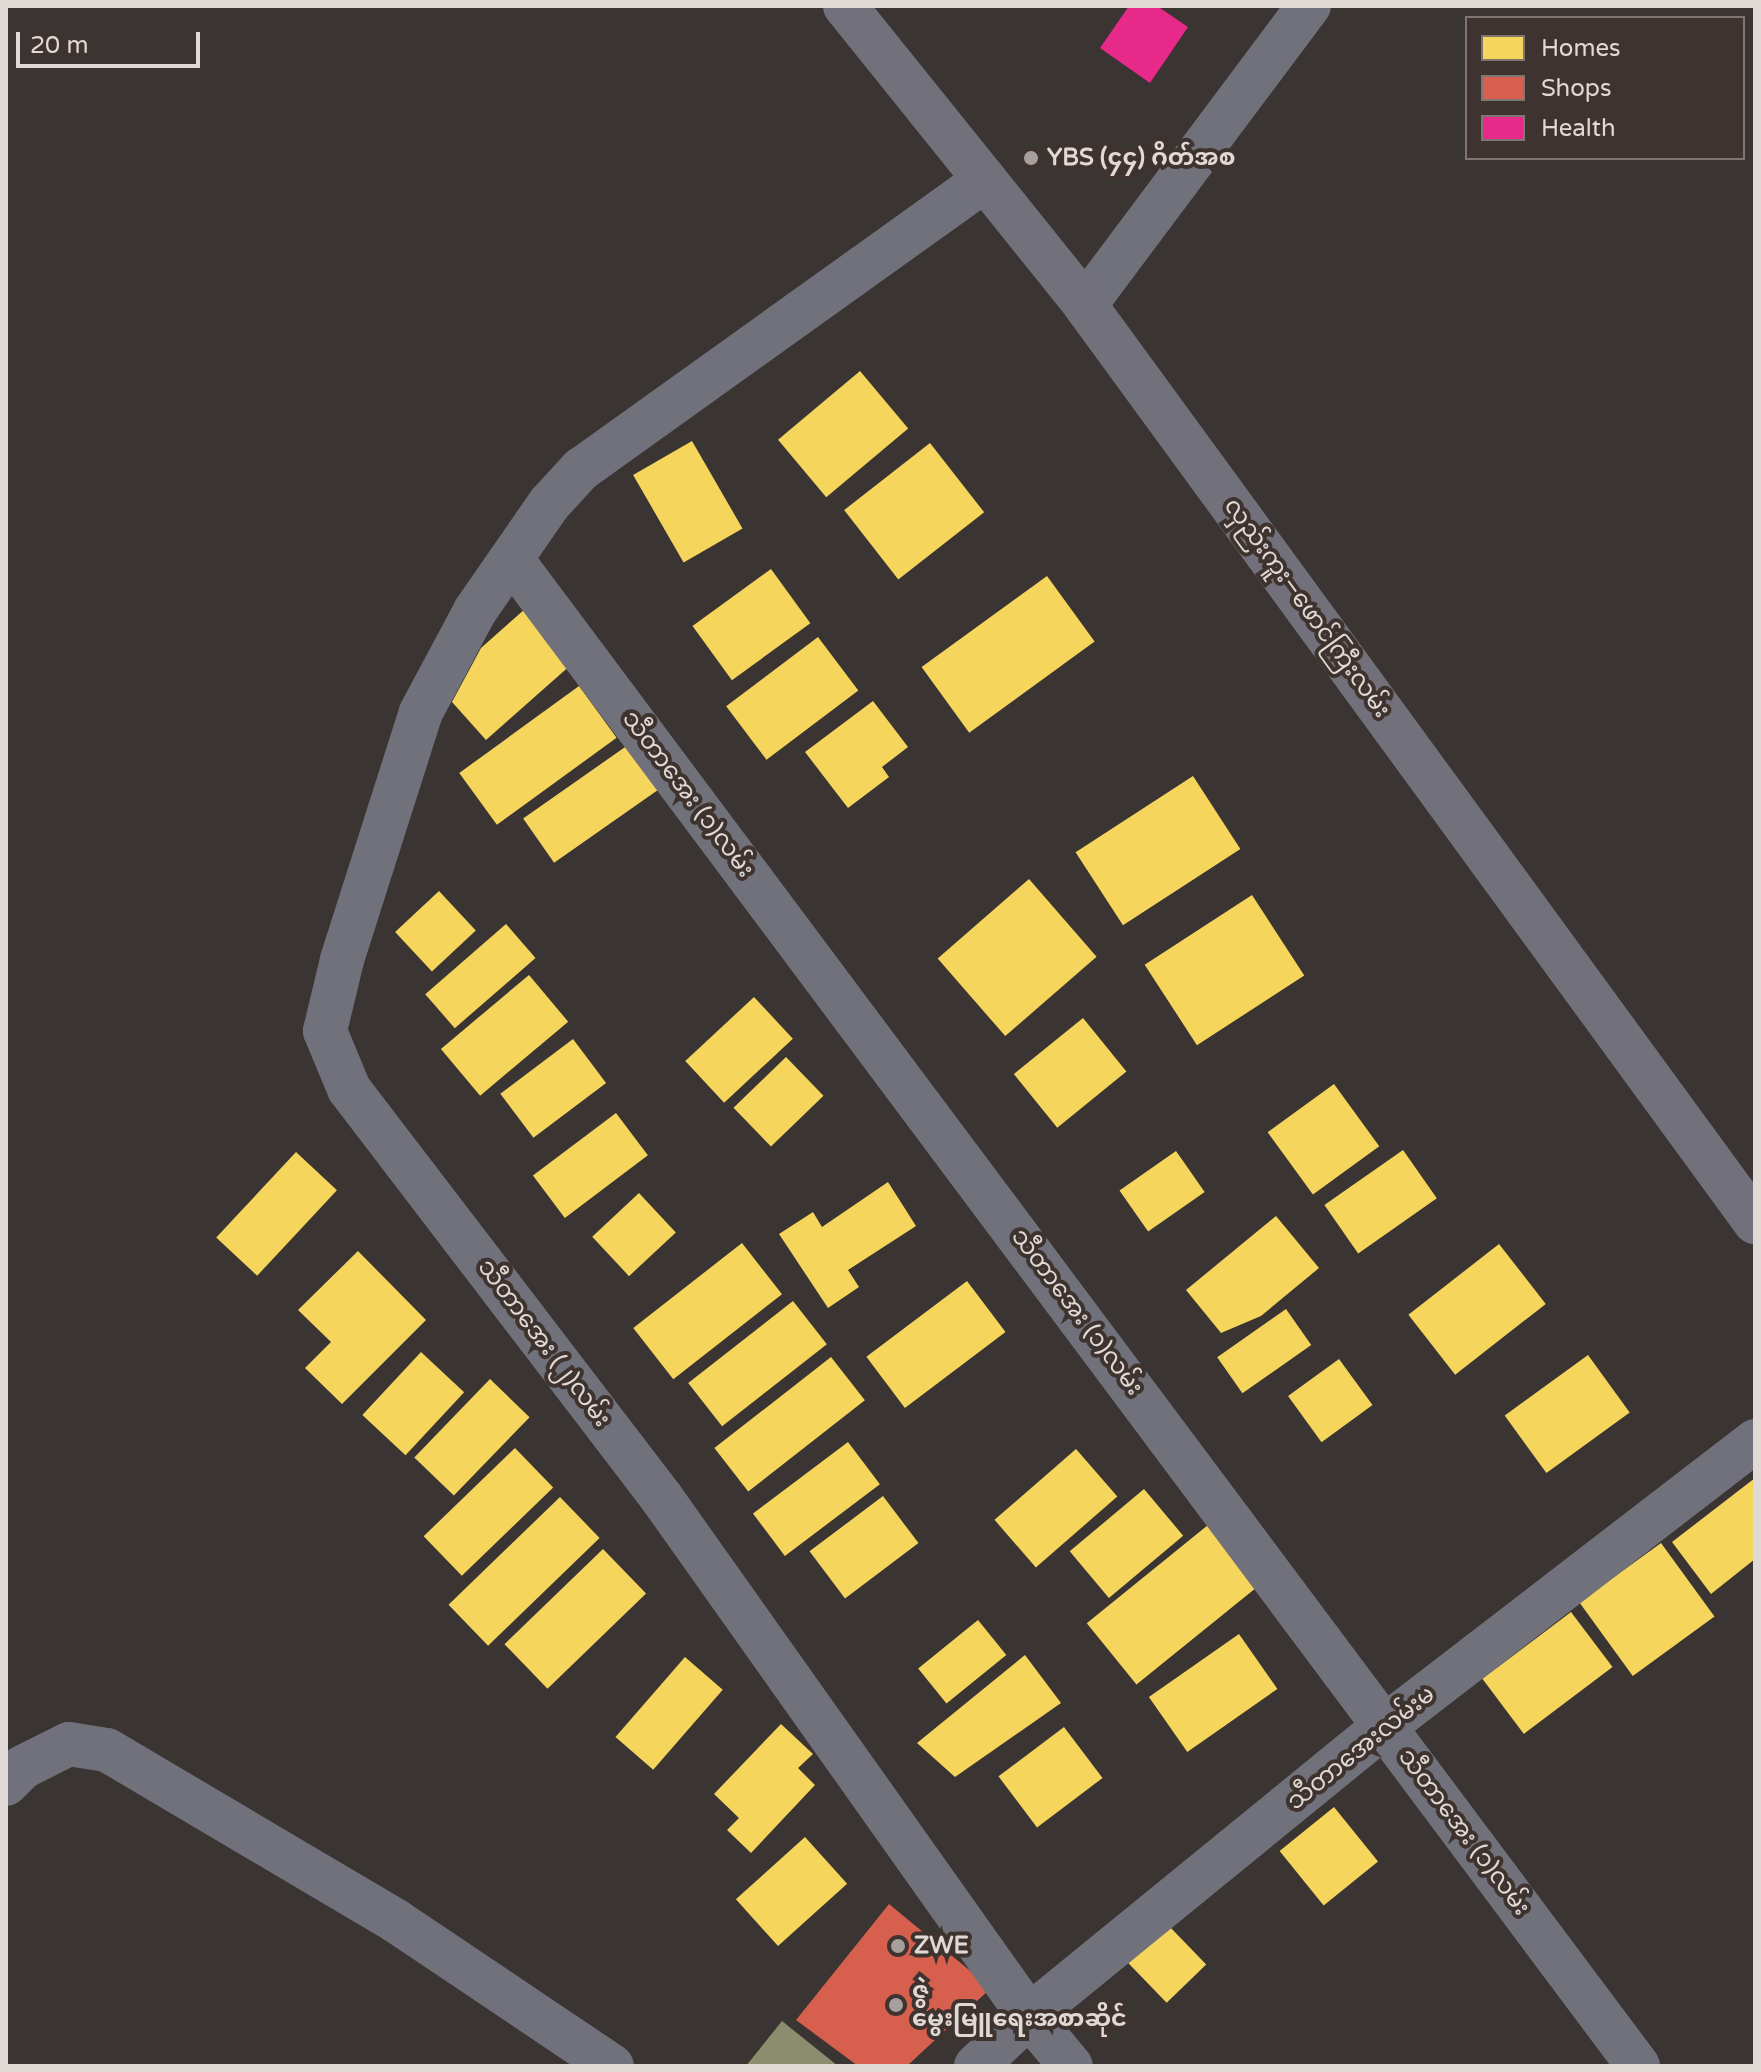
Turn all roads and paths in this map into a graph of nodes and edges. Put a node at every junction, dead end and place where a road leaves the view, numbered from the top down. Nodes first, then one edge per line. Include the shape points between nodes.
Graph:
1 (845, 6) edge
2 (1309, 6) edge
3 (985, 180) junction
4 (1085, 305) junction
5 (513, 561) junction
6 (1755, 1222) edge
7 (1755, 1441) edge
8 (1385, 1726) junction
9 (6, 1784) edge
10 (1029, 2016) junction
11 (612, 2066) edge
12 (976, 2066) edge
13 (1071, 2066) edge
14 (1638, 2066) edge

1 - 3 main road, လှည်းကူး−ဖောင်ကြီးလမ်း
2 - 4 street
3 - 4 main road, လှည်းကူး−ဖောင်ကြီးလမ်း
3 - 5 street, သီတာအေး (၂)လမ်း via 581,469 533,525
4 - 6 main road, လှည်းကူး−ဖောင်ကြီးလမ်း
5 - 8 street, သီတာအေး (၁)လမ်း
5 - 10 street, သီတာအေး (၂)လမ်း via 475,611 421,712 338,974 325,1031 337,1067 661,1497
7 - 8 street, သီတာအေးလမ်းမ
8 - 10 street, သီတာအေးလမ်းမ
8 - 14 street, သီတာအေး (၁)လမ်း
9 - 11 street via 23,1767 69,1744 107,1750 396,1921
10 - 12 street, သီတာအေးလမ်းမ
10 - 13 street, သီတာအေး (၂)လမ်း

